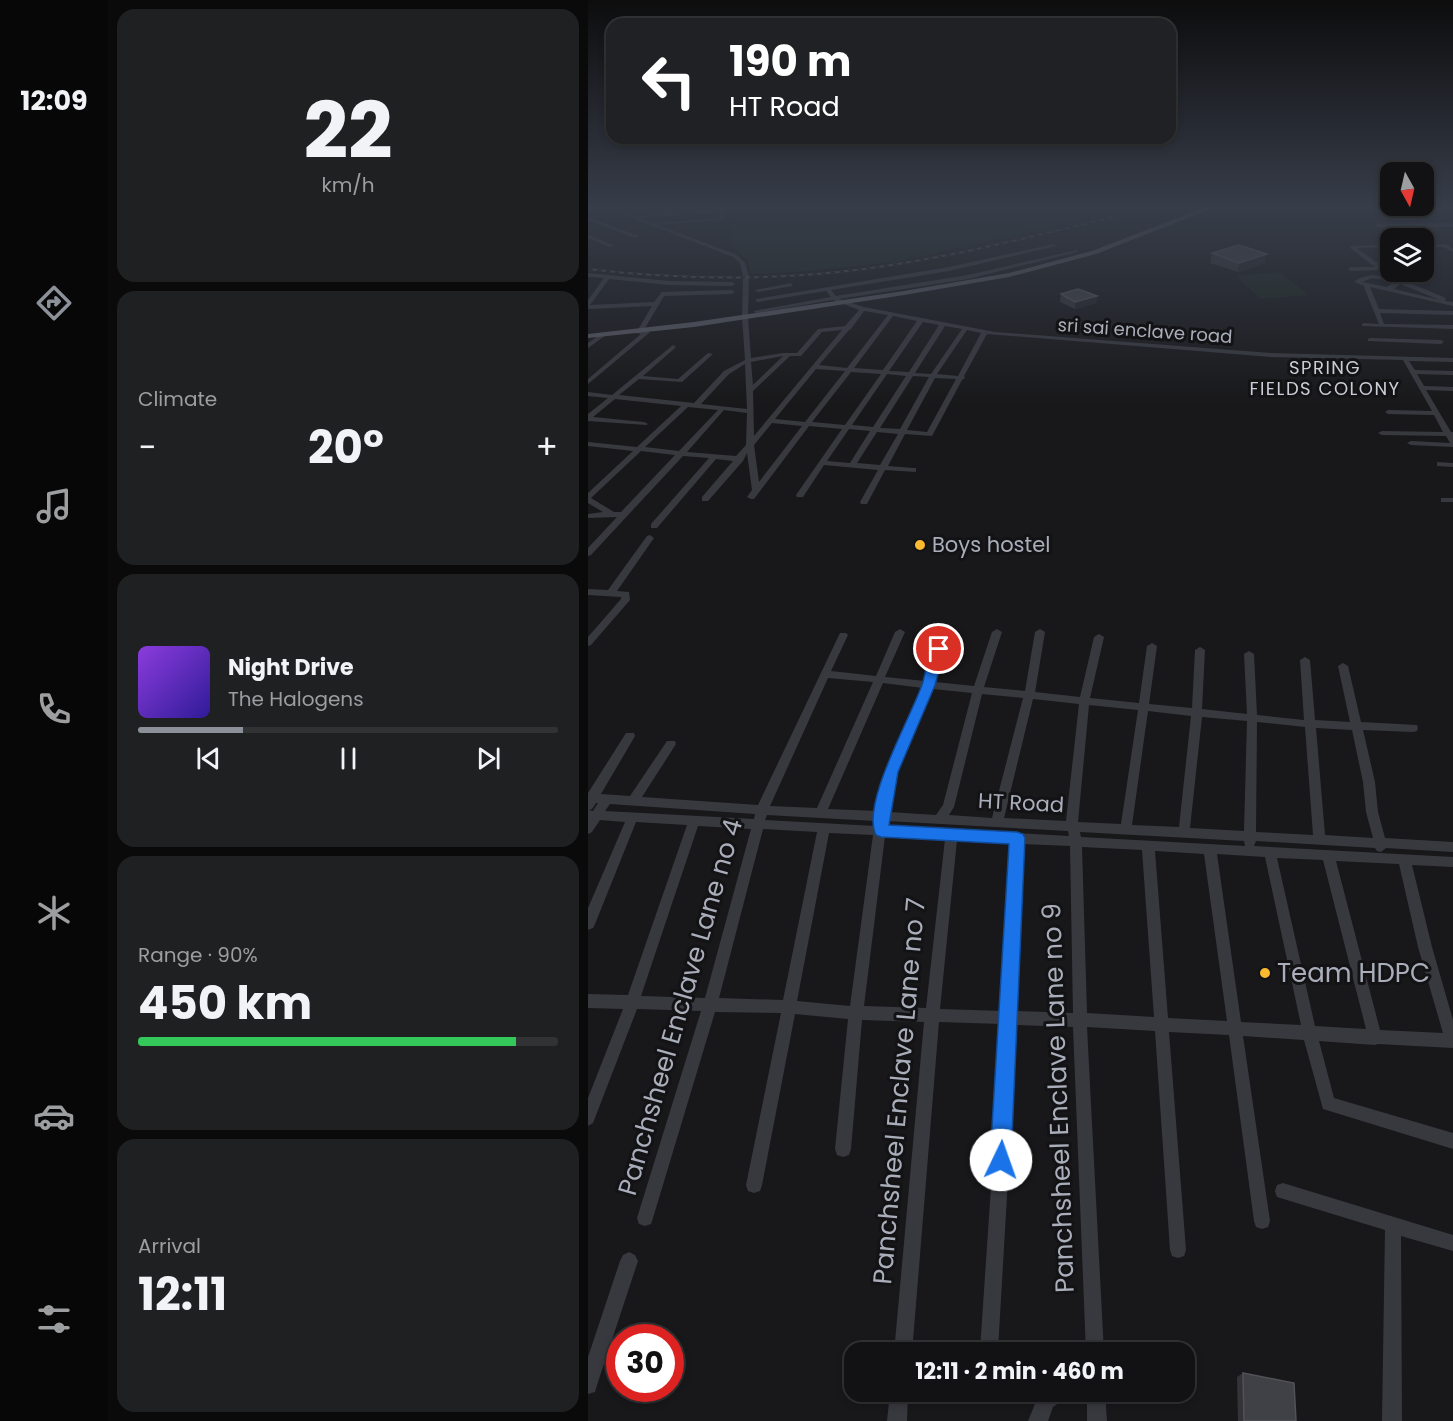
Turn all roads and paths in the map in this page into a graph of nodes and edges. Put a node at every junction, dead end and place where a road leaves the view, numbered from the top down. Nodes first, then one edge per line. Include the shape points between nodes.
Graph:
1 (745, 273) edge
2 (886, 273) edge
3 (923, 273) edge
4 (975, 273) edge
5 (985, 273) edge
6 (1008, 273) edge
7 (588, 275) edge
8 (862, 275) dead end
9 (913, 275) joint
10 (978, 275) junction
11 (607, 277) junction
12 (838, 278) dead end
13 (891, 279) junction
14 (815, 280) dead end
15 (868, 283) junction
16 (1369, 285) junction
17 (845, 286) junction
18 (824, 289) junction
19 (901, 289) junction
20 (758, 290) dead end
21 (1442, 292) dead end
22 (797, 293) junction
23 (1405, 294) junction
24 (758, 300) dead end
25 (839, 302) junction
26 (1441, 302) junction
27 (1453, 303) edge
28 (656, 304) junction
29 (588, 306) edge
30 (863, 309) junction
31 (1377, 310) junction
32 (756, 311) dead end
33 (1414, 312) junction
34 (1453, 313) edge
35 (892, 314) junction
36 (745, 317) junction
37 (921, 320) junction
38 (943, 324) junction
39 (1364, 325) dead end
40 (1382, 325) junction
41 (1432, 327) junction
42 (1453, 327) edge
43 (849, 328) junction
44 (965, 329) junction
45 (643, 332) junction
46 (985, 332) junction
47 (603, 335) junction
48 (588, 336) edge
49 (1370, 340) dead end
50 (1441, 342) junction
51 (588, 346) edge
52 (673, 347) dead end
53 (1386, 350) dead end
54 (710, 354) dead end
55 (790, 354) junction
56 (1391, 358) junction
57 (1453, 358) edge
58 (748, 359) junction
59 (1405, 359) junction
60 (815, 367) junction
61 (850, 369) junction
62 (885, 372) junction
63 (1413, 372) junction
64 (912, 373) junction
65 (1453, 374) edge
66 (933, 376) junction
67 (638, 377) junction
68 (962, 378) junction
69 (588, 382) edge
70 (1423, 388) junction
71 (1453, 389) edge
72 (750, 391) junction
73 (588, 394) edge
74 (615, 397) junction
75 (686, 405) junction
76 (696, 405) junction
77 (723, 408) junction
78 (749, 411) junction
79 (1388, 412) dead end
80 (1436, 413) junction
81 (588, 418) edge
82 (772, 421) junction
83 (644, 424) dead end
84 (809, 424) junction
85 (846, 428) junction
86 (874, 430) junction
87 (901, 432) junction
88 (1382, 433) dead end
89 (1450, 434) edge
90 (1411, 443) dead end
91 (588, 444) edge
92 (1453, 444) edge
93 (750, 446) junction
94 (639, 449) junction
95 (681, 453) junction
96 (715, 456) junction
97 (740, 459) junction
98 (822, 463) junction
99 (1440, 464) dead end
100 (852, 465) junction
101 (1453, 465) edge
102 (882, 467) junction
103 (913, 470) dead end
104 (800, 495) dead end
105 (588, 499) edge
106 (705, 499) dead end
107 (864, 502) dead end
108 (612, 514) junction
109 (623, 515) junction
110 (588, 516) edge
111 (654, 526) dead end
112 (650, 538) dead end
113 (588, 553) edge
114 (588, 592) edge
115 (611, 593) junction
116 (900, 632) dead end
117 (944, 632) dead end
118 (997, 632) dead end
119 (1040, 632) dead end
120 (591, 634) edge
121 (843, 635) dead end
122 (1099, 637) dead end
123 (588, 643) edge
124 (1152, 646) dead end
125 (1200, 650) dead end
126 (1249, 654) dead end
127 (1305, 660) dead end
128 (1343, 666) dead end
129 (825, 674) junction
130 (880, 680) junction
131 (929, 685) junction
132 (978, 690) junction
133 (1029, 695) junction
134 (1084, 701) junction
135 (1142, 707) junction
136 (1197, 712) junction
137 (1252, 718) junction
138 (1310, 724) junction
139 (1357, 727) junction
140 (1413, 728) dead end
141 (630, 736) dead end
142 (671, 744) dead end
143 (594, 801) edge
144 (633, 802) junction
145 (762, 810) junction
146 (821, 812) junction
147 (593, 815) edge
148 (632, 818) junction
149 (940, 818) junction
150 (694, 821) junction
151 (997, 821) junction
152 (881, 823) junction
153 (758, 825) junction
154 (1072, 825) junction
155 (824, 828) junction
156 (1126, 828) junction
157 (588, 829) edge
158 (1184, 832) junction
159 (951, 835) junction
160 (1251, 836) junction
161 (1017, 838) junction
162 (1319, 838) junction
163 (1076, 841) junction
164 (1380, 842) junction
165 (1148, 845) junction
166 (1453, 847) edge
167 (1210, 850) junction
168 (1250, 852) junction
169 (1270, 852) junction
170 (1328, 855) junction
171 (1384, 858) junction
172 (1404, 859) junction
173 (1453, 862) edge
174 (588, 924) edge
175 (588, 1001) edge
176 (632, 1003) junction
177 (710, 1005) junction
178 (790, 1007) junction
179 (856, 1013) junction
180 (932, 1016) junction
181 (1010, 1017) junction
182 (1080, 1020) junction
183 (1163, 1025) junction
184 (1235, 1029) junction
185 (1309, 1031) junction
186 (1375, 1038) junction
187 (1453, 1041) edge
188 (588, 1118) edge
189 (1453, 1141) edge
190 (843, 1149) dead end
191 (754, 1185) dead end
192 (1283, 1191) dead end
193 (645, 1218) dead end
194 (1262, 1221) dead end
195 (1393, 1225) junction
196 (1453, 1243) edge
197 (1178, 1250) dead end
198 (629, 1261) dead end
199 (904, 1342) edge
200 (990, 1342) edge
201 (1095, 1342) edge
202 (588, 1385) edge
203 (898, 1402) edge
204 (1046, 1402) edge
205 (1096, 1402) edge
206 (897, 1421) edge
207 (1038, 1421) edge
208 (1097, 1421) edge
209 (1392, 1421) edge

1 - 36 street
2 - 13 street
3 - 9 street
4 - 10 street
5 - 10 street
6 - 25 main road
7 - 11 street
8 - 15 street
9 - 13 street
10 - 19 street
11 - 28 street via 732,288 662,294
11 - 29 street
12 - 17 street
13 - 15 street
13 - 19 street
14 - 18 street
15 - 17 street
16 - 16 street via 1388,289 1398,280 1372,276 1357,282
16 - 31 street
17 - 18 street
18 - 22 street
18 - 25 street
19 - 25 street
20 - 22 street via 790,284
21 - 27 street
22 - 24 street
23 - 26 street
23 - 26 street via 1390,290 1401,282 1444,299
23 - 33 street
25 - 30 street, sri sai enclave road
25 - 32 street
25 - 36 main road
26 - 27 street
28 - 29 street
28 - 45 street
30 - 35 street, sri sai enclave road
30 - 43 street
31 - 33 street
31 - 40 street
33 - 34 street
35 - 37 street, sri sai enclave road
35 - 61 street
36 - 45 main road
36 - 58 street
37 - 38 street, sri sai enclave road
37 - 62 street
38 - 44 street, sri sai enclave road
38 - 64 street
39 - 40 street
40 - 41 street
41 - 42 street
41 - 50 street
43 - 55 street via 820,330 799,355
43 - 60 street
44 - 46 street, sri sai enclave road
44 - 66 street
45 - 47 main road
45 - 69 street
46 - 56 street, sri sai enclave road via 1270,356
46 - 68 street
47 - 48 main road
47 - 51 street
49 - 50 street
50 - 57 street
52 - 67 street
53 - 56 street
54 - 67 street via 680,381
55 - 58 street
55 - 72 street
56 - 59 street, sri sai enclave road
57 - 59 street, sri sai enclave road
58 - 72 street
58 - 76 street via 733,366
59 - 63 street
60 - 61 street
60 - 82 street
61 - 62 street
61 - 84 street
62 - 64 street
62 - 85 street
63 - 65 street
63 - 70 street
64 - 66 street
64 - 86 street
66 - 68 street
66 - 87 street
67 - 74 street
68 - 87 street via 929,434
70 - 71 street
70 - 80 street
72 - 78 street
73 - 74 street
74 - 75 street
74 - 81 street
75 - 76 street
75 - 94 street
76 - 77 street
77 - 78 street
77 - 95 street
78 - 93 street
79 - 80 street
80 - 89 street
81 - 83 street
82 - 84 street
82 - 93 street
84 - 85 street
84 - 93 street via 754,494
85 - 86 street
85 - 98 street
86 - 87 street
86 - 100 street
87 - 102 street
88 - 89 street
89 - 92 street
90 - 92 street
91 - 94 street
93 - 97 street
94 - 95 street
94 - 105 street
95 - 96 street
95 - 109 street
96 - 97 street
96 - 111 street
97 - 106 street
98 - 100 street
98 - 104 street
99 - 101 street
100 - 102 street
102 - 103 street
102 - 107 street
105 - 108 street
108 - 109 street
108 - 110 street
109 - 113 street
112 - 115 street
114 - 115 street
115 - 120 street via 626,594 625,600
116 - 130 street
117 - 131 street
118 - 132 street
119 - 133 street
120 - 123 street
121 - 129 street, Panchsheel Enclave Lane no 4
122 - 134 street, Panchsheel Enclave Lane no 9
124 - 135 street
125 - 136 street
126 - 137 street
127 - 138 street
128 - 139 street
129 - 130 street
129 - 145 street, Panchsheel Enclave Lane no 4
130 - 131 street
130 - 146 street
131 - 132 street
131 - 152 street via 891,772
132 - 133 street
132 - 149 street via 948,807
133 - 134 street
133 - 151 street
134 - 135 street
134 - 154 street, Panchsheel Enclave Lane no 9
135 - 136 street
135 - 156 street
136 - 137 street
136 - 158 street
137 - 138 street
137 - 160 street
138 - 139 street
138 - 162 street
139 - 140 street
139 - 164 street
141 - 143 street
142 - 144 street
143 - 144 street, HT Road
143 - 147 street
144 - 145 street, HT Road
145 - 146 street, HT Road
145 - 153 street, Panchsheel Enclave Lane no 4
146 - 152 street, HT Road
147 - 148 street, HT Road
147 - 157 street
148 - 150 street, HT Road
148 - 174 street
149 - 151 street, HT Road
149 - 152 street, HT Road
150 - 153 street, HT Road
150 - 176 street
151 - 154 street, HT Road
152 - 155 street, HT Road
152 - 159 street, HT Road
152 - 179 street
153 - 155 street, HT Road
153 - 177 street, Panchsheel Enclave Lane no 4
154 - 156 street, HT Road
154 - 163 street, Panchsheel Enclave Lane no 9
155 - 178 street
156 - 158 street, HT Road
158 - 160 street, HT Road
159 - 161 street, HT Road
159 - 180 street, Panchsheel Enclave Lane no 7
160 - 162 street, HT Road
160 - 168 street
161 - 163 street, HT Road
161 - 181 street
162 - 164 street, HT Road
163 - 165 street, HT Road
163 - 182 street, Panchsheel Enclave Lane no 9
164 - 166 street, HT Road
164 - 171 street
165 - 167 street, HT Road
165 - 183 street
167 - 168 street, HT Road
167 - 184 street
168 - 169 street, HT Road
169 - 170 street, HT Road
169 - 185 street
170 - 171 street, HT Road
170 - 186 street
171 - 172 street, HT Road
172 - 173 street, HT Road
172 - 187 street
175 - 176 street
176 - 177 street
176 - 188 street
177 - 178 street
177 - 193 street, Panchsheel Enclave Lane no 4
178 - 179 street
178 - 191 street
179 - 180 street
179 - 190 street
180 - 181 street
180 - 199 street, Panchsheel Enclave Lane no 7
181 - 182 street
181 - 200 street
182 - 183 street
182 - 201 street, Panchsheel Enclave Lane no 9
183 - 184 street
183 - 197 street
184 - 185 street
184 - 194 street
185 - 186 street
185 - 189 street via 1328,1104
186 - 187 street
192 - 195 street
195 - 196 street
195 - 209 street
198 - 202 street
203 - 206 street
204 - 207 street
205 - 208 street

